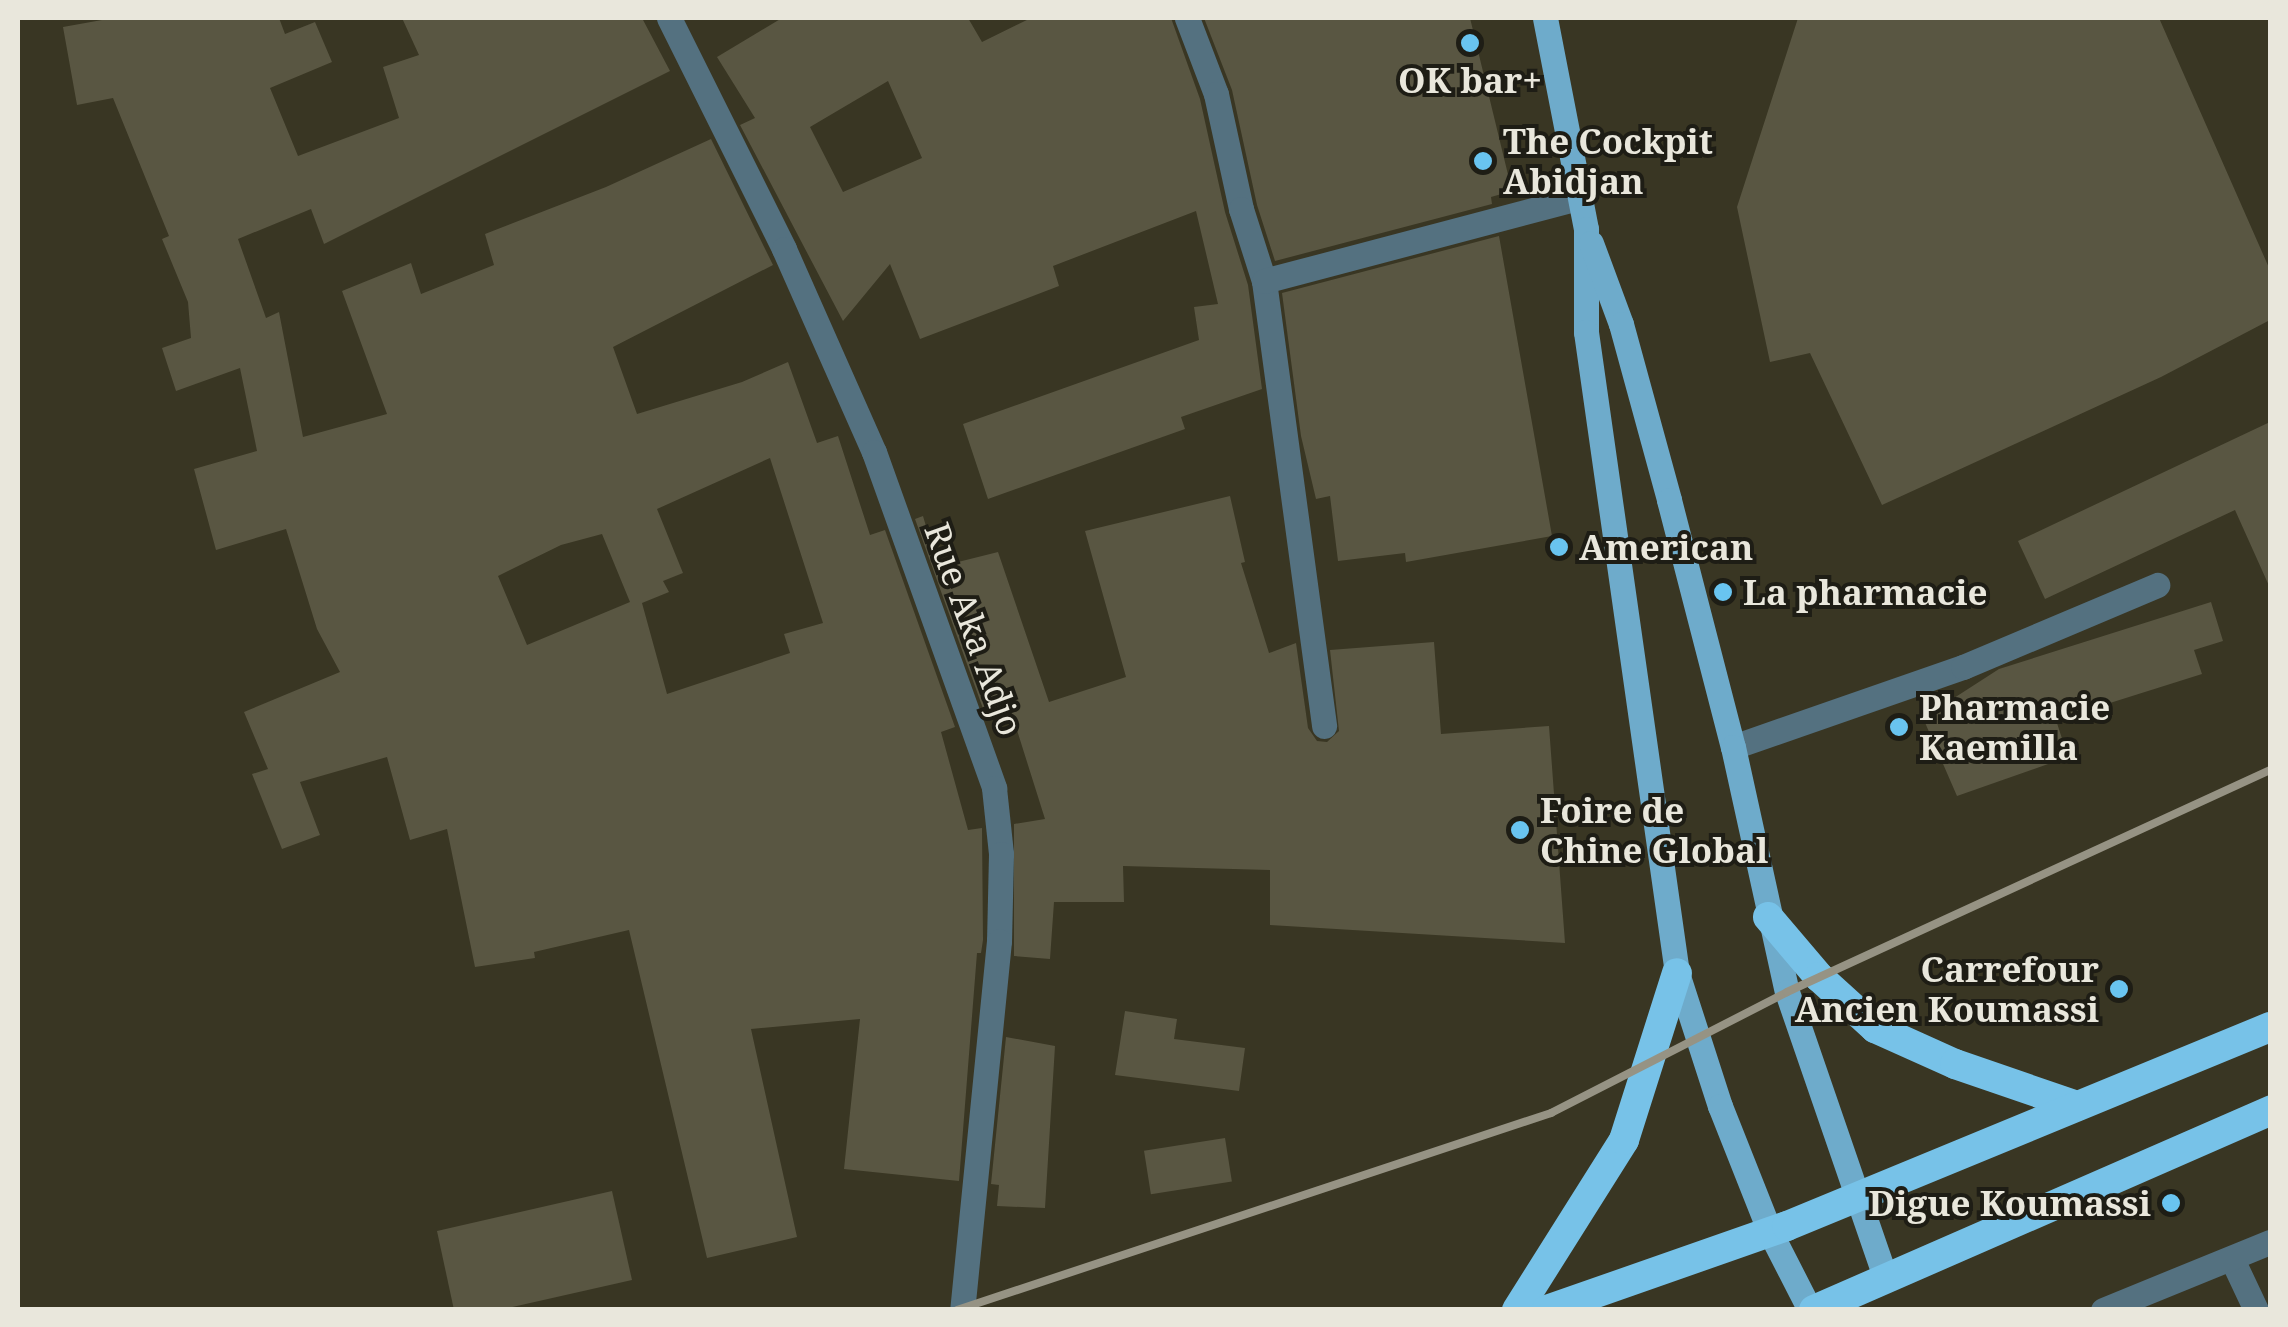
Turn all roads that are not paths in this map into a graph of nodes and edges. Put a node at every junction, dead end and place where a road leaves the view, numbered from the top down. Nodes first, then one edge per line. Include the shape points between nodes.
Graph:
1 (669, 18) edge
2 (1186, 18) edge
3 (1548, 21) edge
4 (1581, 198) junction
5 (1586, 229) junction
6 (1264, 281) junction
7 (2157, 585) dead end
8 (1324, 726) dead end
9 (1733, 747) junction
10 (1768, 917) junction
11 (1678, 973) junction
12 (2270, 1027) edge
13 (2077, 1106) junction
14 (2270, 1111) edge
15 (1855, 1198) junction
16 (1778, 1229) junction
17 (2270, 1242) edge
18 (2232, 1259) junction
19 (1886, 1278) junction
20 (2108, 1308) edge
21 (962, 1310) edge
22 (1517, 1310) edge
23 (1547, 1310) edge
24 (1812, 1310) edge
25 (2256, 1310) edge

1 - 21 street, Rue Aka Adjo via 784,249 874,452 994,788 999,941
2 - 6 street via 1216,94
3 - 4 main road
4 - 5 main road
4 - 6 street
5 - 9 main road via 1621,324
5 - 11 main road via 1590,367
6 - 8 street
7 - 9 street via 1964,667
9 - 10 main road
10 - 13 highway via 1875,1028
10 - 15 main road
11 - 16 main road via 1720,1106
11 - 22 highway via 1624,1140
12 - 13 highway
13 - 15 highway
14 - 19 highway
15 - 16 highway
15 - 19 main road
16 - 23 highway
16 - 24 main road
17 - 18 street
18 - 20 street
18 - 25 street
19 - 24 highway

